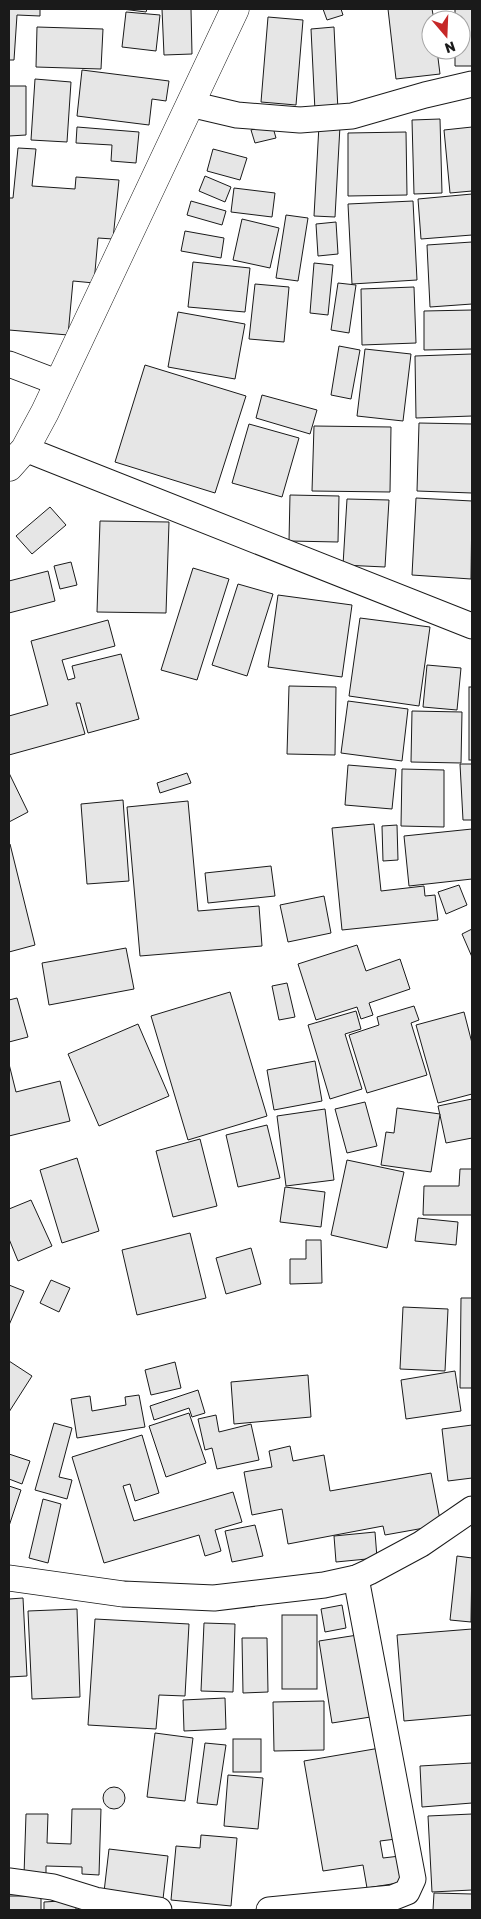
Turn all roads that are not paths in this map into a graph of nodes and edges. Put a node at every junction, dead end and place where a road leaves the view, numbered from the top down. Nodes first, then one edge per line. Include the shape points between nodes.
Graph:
1 (235, 9) edge
2 (472, 84) edge
3 (190, 104) junction
4 (9, 364) edge
5 (58, 383) junction
6 (17, 458) edge
7 (472, 626) edge
8 (472, 1509) edge
9 (9, 1578) edge
10 (356, 1578) junction
11 (9, 1881) edge
12 (159, 1910) edge
13 (269, 1910) edge

1 - 3 street
2 - 3 street via 352,116 300,120 237,115
3 - 5 street
4 - 5 street
5 - 6 street
6 - 7 street
8 - 10 street via 420,1544
9 - 10 street via 123,1594 214,1598
10 - 13 street via 413,1879 407,1892 392,1898
11 - 12 street

